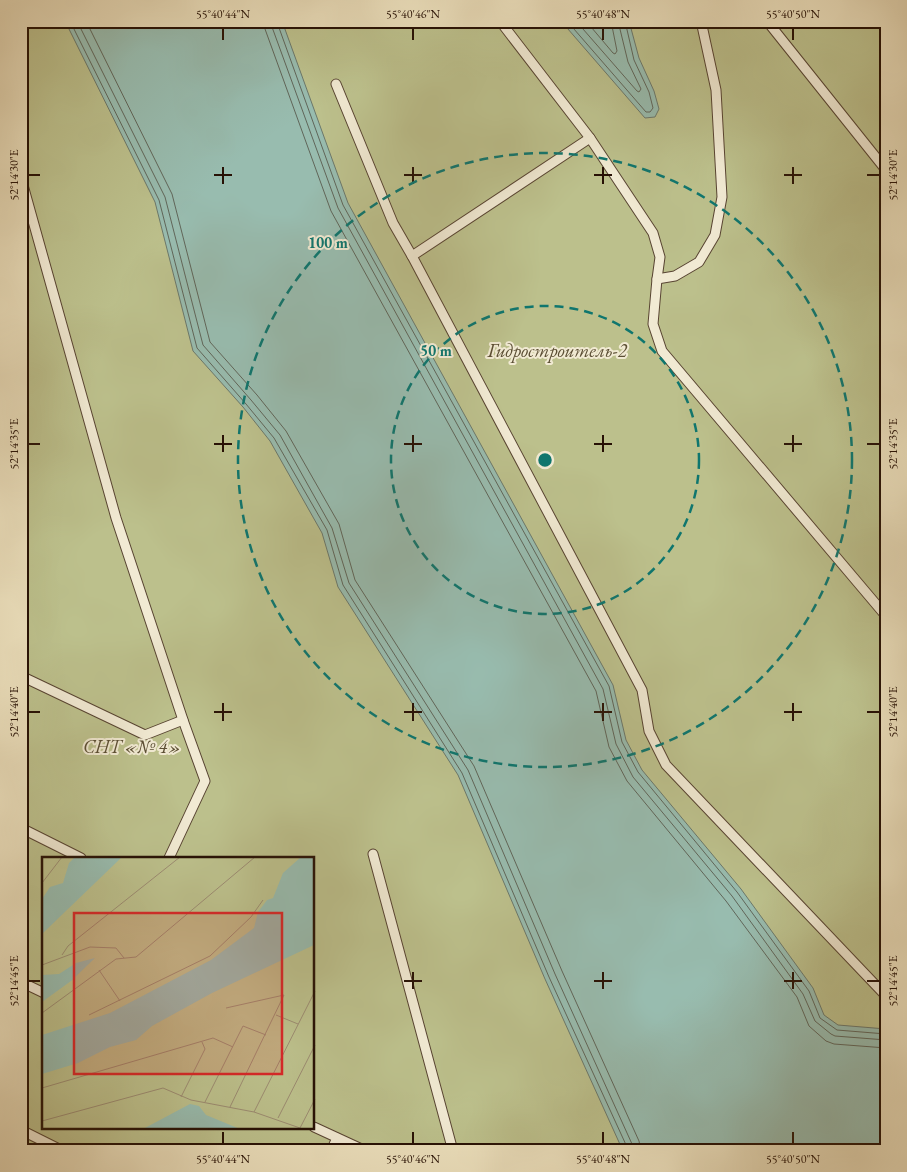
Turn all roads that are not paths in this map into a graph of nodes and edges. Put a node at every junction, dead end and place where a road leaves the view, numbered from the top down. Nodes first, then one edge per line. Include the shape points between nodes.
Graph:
1 (500, 21) edge
2 (701, 21) edge
3 (767, 21) edge
4 (336, 84) dead end
5 (590, 138) junction
6 (886, 170) edge
7 (21, 178) edge
8 (412, 256) junction
9 (657, 279) junction
10 (886, 616) edge
11 (21, 676) edge
12 (183, 720) junction
13 (21, 828) edge
14 (373, 854) dead end
15 (79, 857) edge
16 (169, 857) edge
17 (21, 982) edge
18 (42, 992) edge
19 (886, 996) edge
20 (315, 1127) edge
21 (21, 1130) edge
22 (337, 1138) junction
23 (62, 1151) edge
24 (331, 1151) edge
25 (366, 1151) edge
26 (453, 1151) edge

1 - 5 lane
2 - 9 lane via 716,90 722,197 715,235 699,262 675,276
3 - 6 lane
4 - 8 lane via 393,224
5 - 8 lane
5 - 9 lane via 653,233 660,258
7 - 12 lane via 116,518
8 - 19 lane via 642,690 649,731 666,765
9 - 10 lane via 653,324 662,351
11 - 12 lane via 144,735
12 - 16 lane via 205,781
13 - 15 lane
14 - 26 lane
17 - 18 lane
20 - 22 lane
21 - 23 lane
22 - 24 lane
22 - 25 lane

